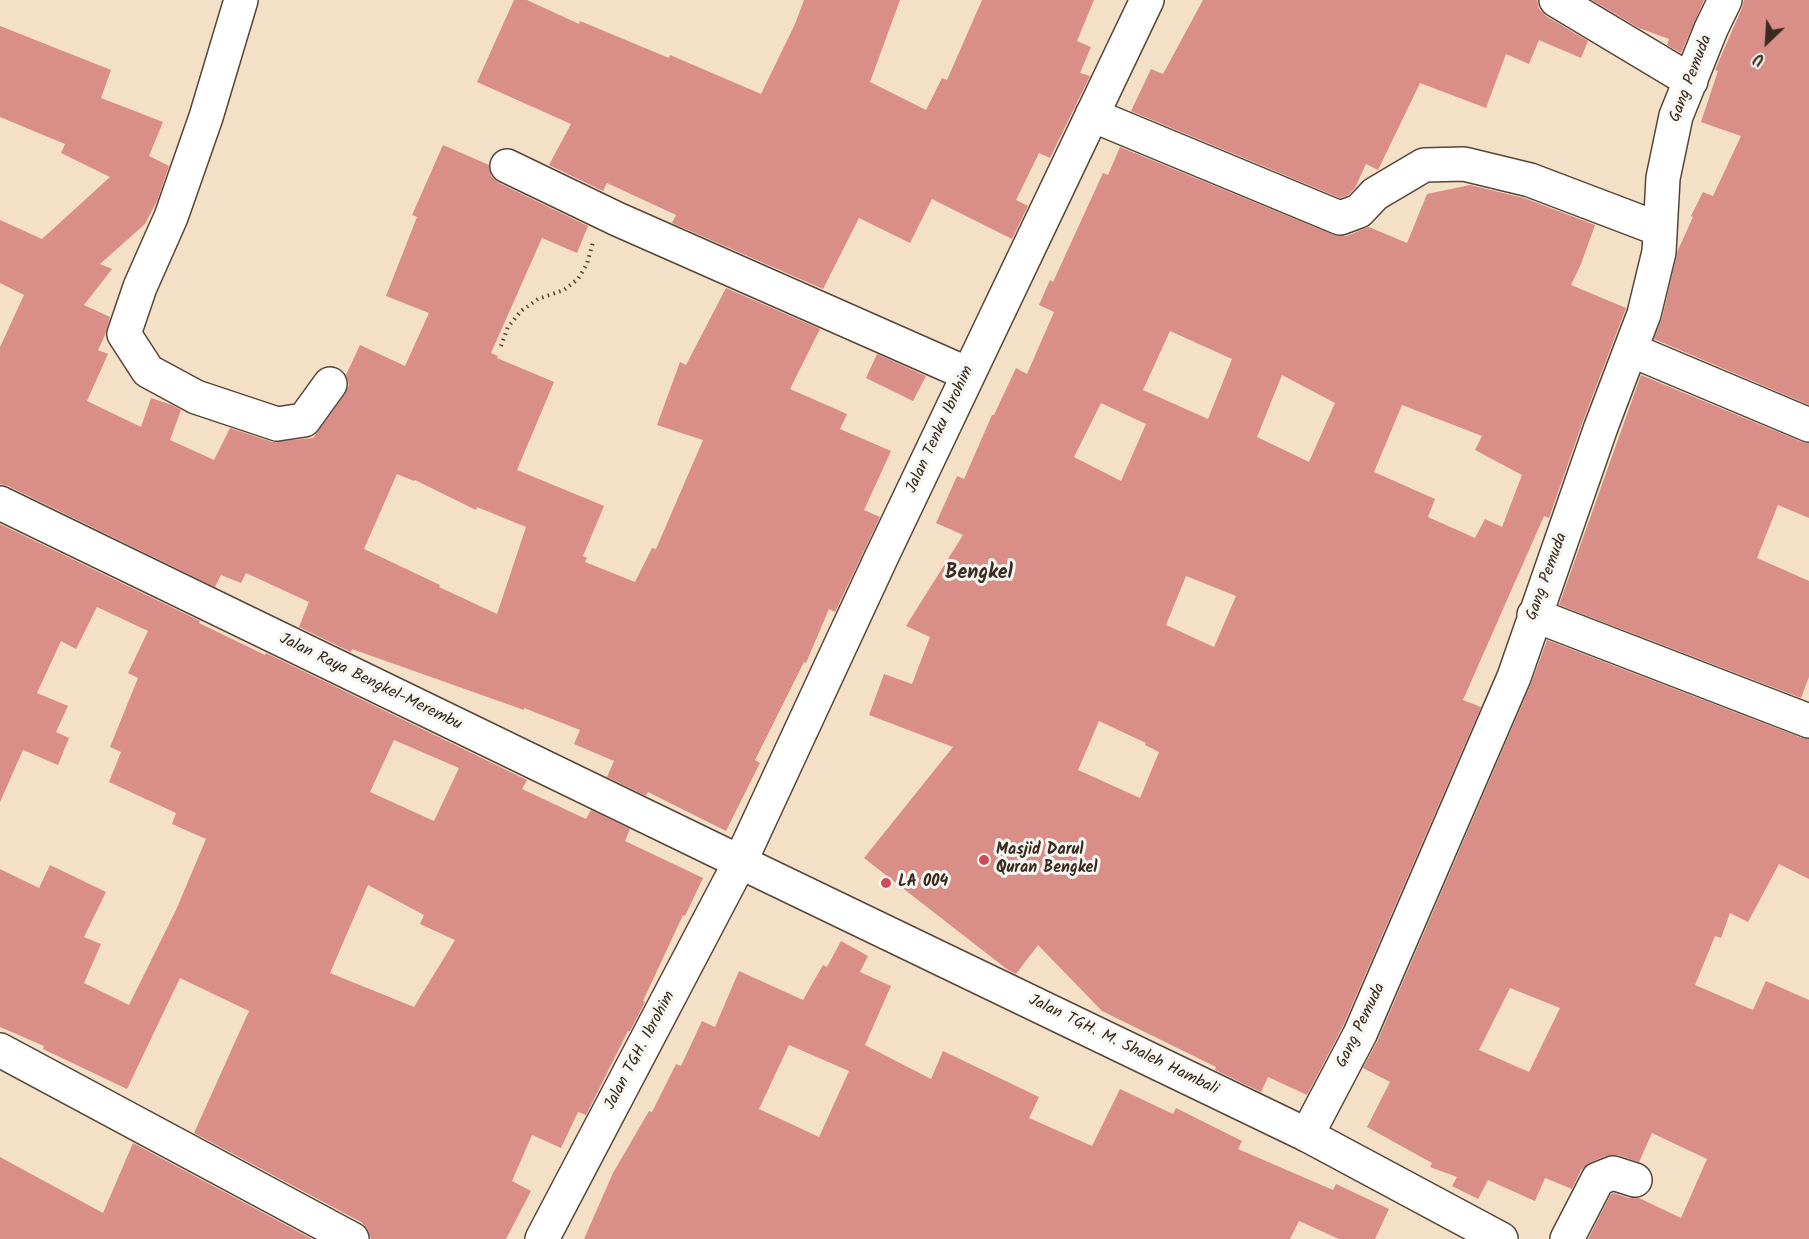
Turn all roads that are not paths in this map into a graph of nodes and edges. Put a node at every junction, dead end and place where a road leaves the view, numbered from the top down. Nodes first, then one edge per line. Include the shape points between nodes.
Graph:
1 (241, 0) edge
2 (1147, 0) edge
3 (1556, 0) edge
4 (1725, 0) edge
5 (1691, 81) junction
6 (1092, 115) junction
7 (507, 166) dead end
8 (1659, 229) junction
9 (1632, 350) junction
10 (968, 374) junction
11 (330, 384) dead end
12 (1809, 425) edge
13 (0, 503) edge
14 (1534, 615) junction
15 (1809, 721) edge
16 (740, 862) junction
17 (0, 1050) edge
18 (1307, 1135) junction
19 (1635, 1180) dead end
20 (352, 1239) edge
21 (542, 1239) edge
22 (1501, 1239) edge
23 (1567, 1239) edge

1 - 11 main road via 171,217 124,334 148,371 196,397 278,424 304,420
2 - 6 main road, Jalan Tenku Ibrohim
3 - 5 main road
4 - 5 main road, Gang Pemuda
5 - 8 main road, Gang Pemuda via 1676,116 1663,178
6 - 8 main road via 1340,218 1359,211 1375,194 1424,165 1464,165 1530,180
6 - 10 main road, Jalan Tenku Ibrohim
7 - 10 main road via 617,219
8 - 9 main road, Gang Pemuda via 1659,252
9 - 12 main road
9 - 14 main road, Gang Pemuda
10 - 16 main road, Jalan Tenku Ibrohim
13 - 16 main road, Jalan Raya Bengkel-Merembu
14 - 15 main road
14 - 18 main road, Gang Pemuda via 1514,677 1402,939 1360,1034
16 - 18 main road, Jalan TGH. M. Shaleh Hambali
16 - 21 main road, Jalan TGH. Ibrohim
17 - 20 main road
18 - 22 main road, Jalan TGH. M. Shaleh Hambali
19 - 23 main road via 1612,1173 1598,1179

